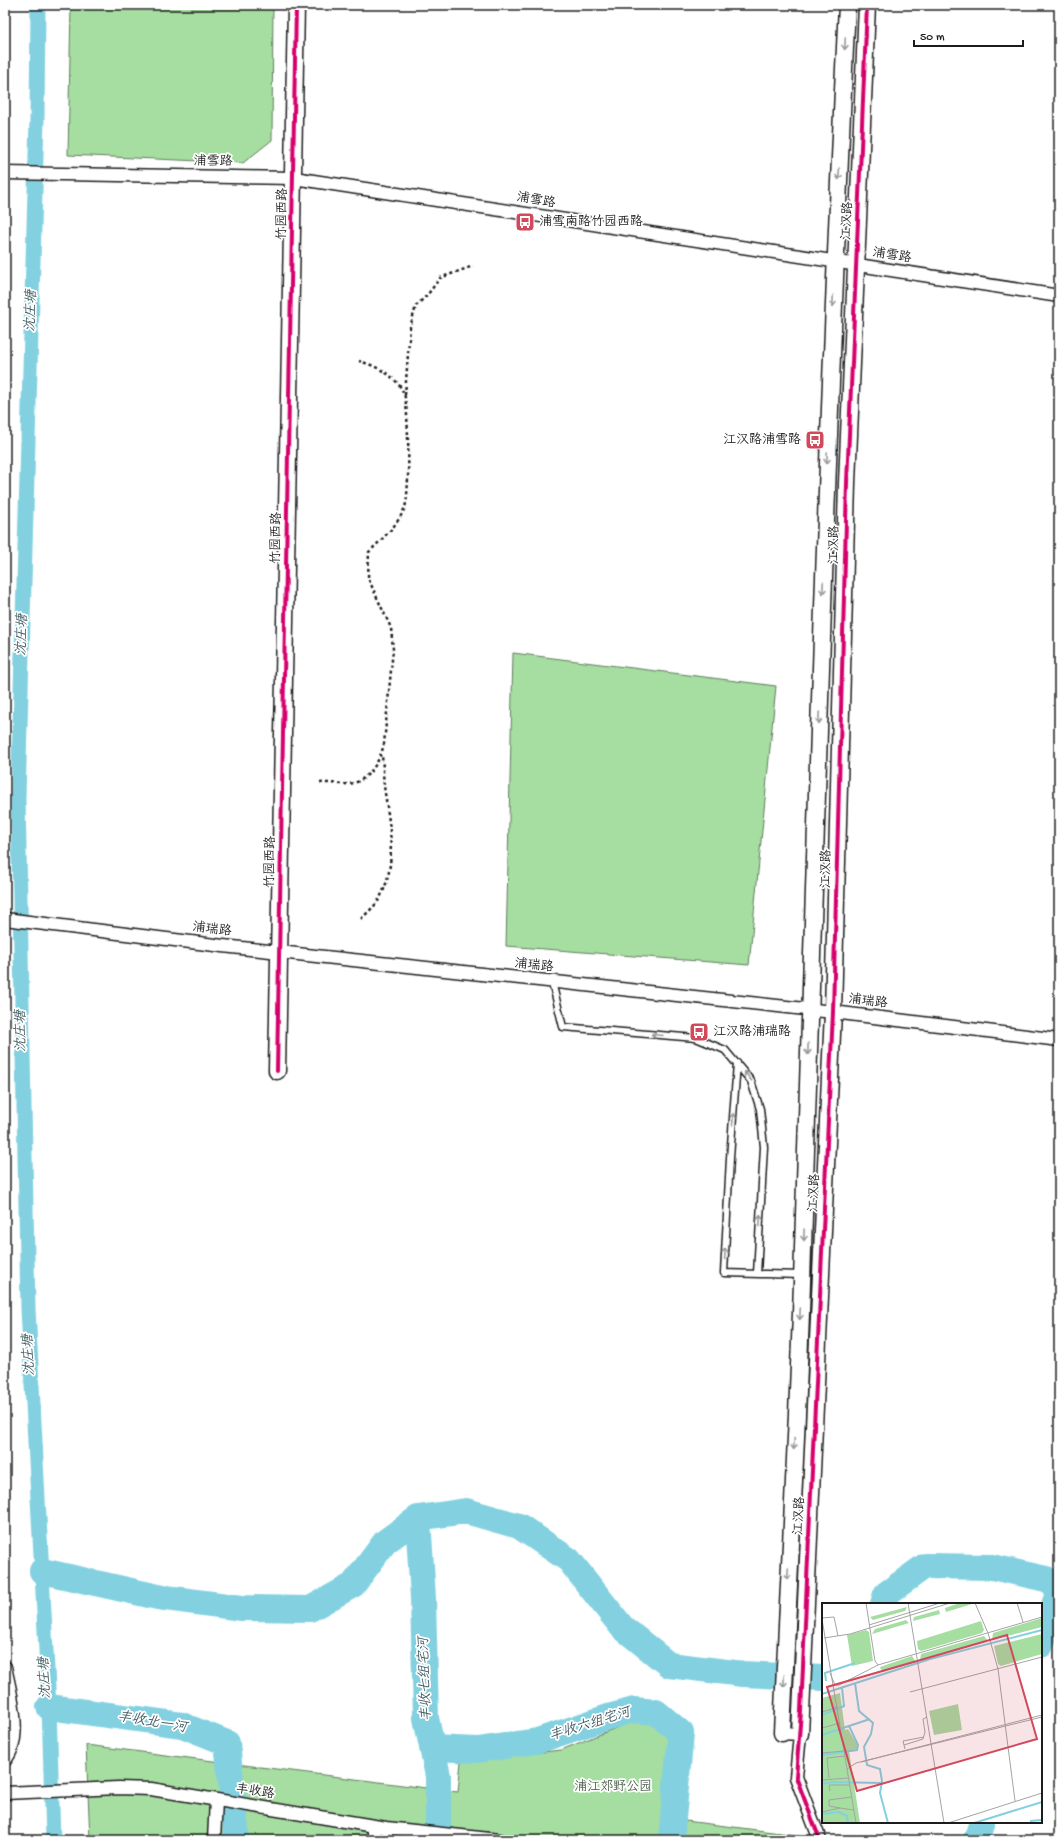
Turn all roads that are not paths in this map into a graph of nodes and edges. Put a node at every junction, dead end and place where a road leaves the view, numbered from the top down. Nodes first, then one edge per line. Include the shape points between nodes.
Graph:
1 (296, 5) edge
2 (847, 5) edge
3 (867, 5) edge
4 (5, 173) edge
5 (294, 178) junction
6 (834, 262) junction
7 (856, 265) junction
8 (1059, 296) edge
9 (5, 919) edge
10 (279, 952) junction
11 (552, 982) junction
12 (809, 1010) junction
13 (833, 1012) junction
14 (1059, 1040) edge
15 (737, 1063) junction
16 (277, 1071) dead end
17 (758, 1274) junction
18 (802, 1276) junction
19 (5, 1667) edge
20 (782, 1733) joint
21 (800, 1734) junction
22 (5, 1760) edge
23 (5, 1794) edge
24 (220, 1801) junction
25 (374, 1826) junction
26 (214, 1840) edge
27 (374, 1840) edge
28 (499, 1840) edge
29 (820, 1840) edge

1 - 5 street, 竹园西路
2 -> 6 street
3 - 7 street, 江汉路
4 - 5 street, 浦雪路
5 - 6 street, 浦雪路
5 - 10 street, 竹园西路
6 - 7 street, 浦雪路
6 -> 12 street
7 - 8 street, 浦雪路
7 - 13 street, 江汉路 via 847,483
9 - 10 street, 浦瑞路
10 - 11 street, 浦瑞路
10 - 16 street, 竹园西路
11 - 12 street, 浦瑞路
15 -> 11 lane via 725,1050 696,1038 563,1027
12 - 13 street, 浦瑞路
12 -> 18 street
13 - 14 street, 浦瑞路
13 - 21 street, 江汉路
17 -> 15 lane via 764,1147 760,1110 752,1081
17 -> 15 lane via 724,1273
17 - 18 lane
18 -> 20 street
19 - 22 street via 14,1716 12,1748
20 - 21 street
21 - 29 street via 796,1777
23 - 24 street, 丰收路 via 118,1788 150,1790
24 - 25 street, 丰收路
24 - 26 street
25 - 27 street
25 - 28 street, 丰收路

